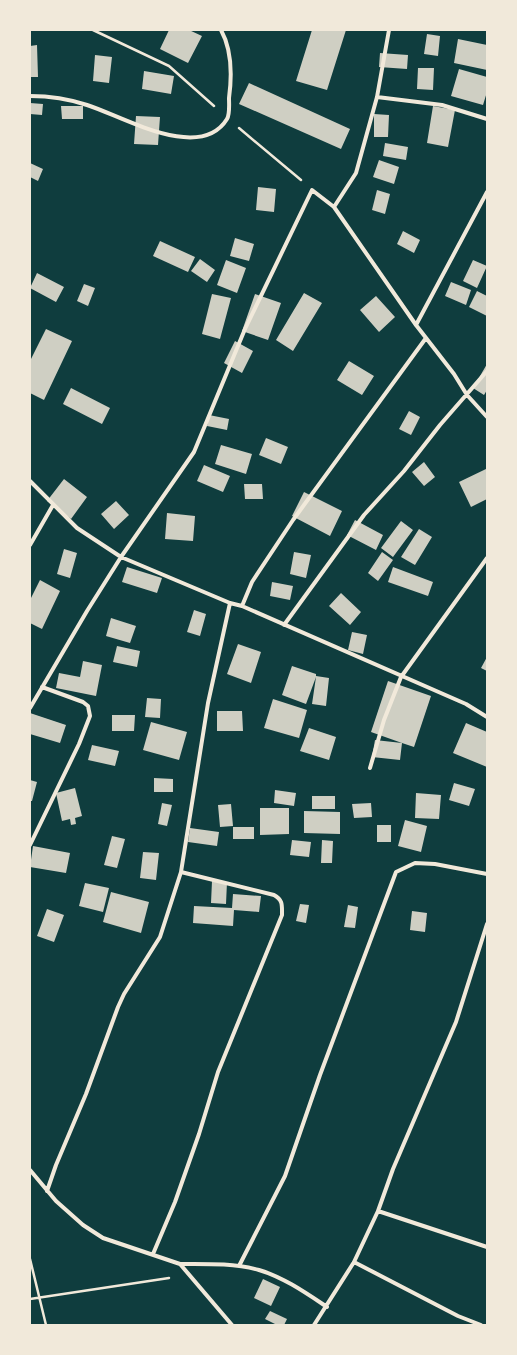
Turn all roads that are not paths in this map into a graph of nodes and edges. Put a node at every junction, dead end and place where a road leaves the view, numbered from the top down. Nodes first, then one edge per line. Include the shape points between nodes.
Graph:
1 (221, 30) edge
2 (389, 30) edge
3 (30, 96) edge
4 (377, 97) junction
5 (487, 118) edge
6 (487, 192) edge
7 (334, 207) junction
8 (416, 325) junction
9 (426, 338) junction
10 (487, 371) edge
11 (467, 394) junction
12 (487, 417) edge
13 (30, 481) edge
14 (53, 505) junction
15 (30, 545) edge
16 (121, 557) junction
17 (487, 558) edge
18 (230, 603) junction
19 (242, 606) junction
20 (284, 625) junction
21 (401, 677) junction
22 (42, 687) junction
23 (30, 708) edge
24 (487, 717) edge
25 (370, 768) dead end
26 (30, 845) edge
27 (181, 872) junction
28 (487, 874) edge
29 (487, 924) edge
30 (30, 1170) edge
31 (47, 1191) junction
32 (378, 1211) junction
33 (487, 1241) edge
34 (486, 1246) edge
35 (152, 1254) junction
36 (354, 1262) junction
37 (180, 1264) junction
38 (239, 1266) junction
39 (327, 1306) junction
40 (232, 1325) edge
41 (314, 1325) edge
42 (481, 1325) edge

1 - 3 street via 230,58 228,118 215,133 201,138 187,138 148,128 87,105 63,99
2 - 4 street
4 - 5 street via 442,105
4 - 7 street via 356,173
6 - 8 street
7 - 8 street
7 - 16 street via 312,190 245,329 194,452
8 - 9 street
9 - 11 street
9 - 19 street via 293,520 252,582
10 - 11 street
11 - 12 street
11 - 20 street via 364,515
13 - 14 street
14 - 15 street
14 - 16 street via 77,528
16 - 18 street
16 - 22 street via 86,610
17 - 21 street
18 - 19 street
18 - 27 street via 208,703
19 - 20 street
20 - 21 street
21 - 24 street via 466,704
21 - 25 street via 384,720
22 - 23 street
22 - 26 street via 83,702 88,706 90,716
27 - 31 street via 160,937 118,1007
27 - 35 street via 274,895 280,898 282,915 218,1072 175,1202
28 - 38 street via 435,864 414,863 396,872 285,1176
29 - 32 street via 456,1022 393,1169
30 - 31 street
31 - 35 street via 66,1210 103,1238
32 - 34 street
32 - 36 street
33 - 34 street
35 - 37 street
36 - 39 street
36 - 42 street via 458,1316
37 - 38 street
37 - 40 street
38 - 39 street via 272,1275
39 - 41 street

